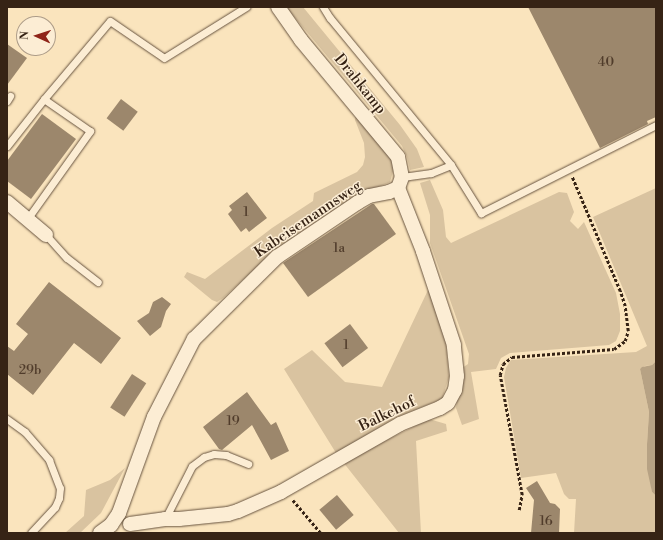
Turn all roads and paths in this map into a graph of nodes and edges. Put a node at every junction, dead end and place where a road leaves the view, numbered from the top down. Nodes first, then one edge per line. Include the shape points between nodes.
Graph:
1 (246, 7) edge
2 (278, 7) edge
3 (323, 7) edge
4 (44, 99) junction
5 (656, 125) edge
6 (7, 146) edge
7 (451, 165) junction
8 (569, 169) junction
9 (400, 182) junction
10 (7, 202) edge
11 (28, 218) junction
12 (46, 235) joint
13 (98, 282) dead end
14 (9, 424) edge
15 (248, 464) dead end
16 (281, 492) junction
17 (519, 510) dead end
18 (119, 513) junction
19 (165, 519) junction
20 (133, 529) edge
21 (32, 533) edge
22 (100, 533) edge
23 (321, 533) edge

1 - 4 lane via 164,58 110,21
2 - 9 street, Drahkamp via 301,40 398,157
3 - 7 lane
4 - 6 lane
4 - 11 lane via 90,131
5 - 8 lane
7 - 8 lane via 481,213
7 - 9 lane
8 - 17 path via 620,291 628,331 625,341 614,349 512,357 503,364 500,375 522,495
9 - 16 street, Balkehof via 454,345 457,376 455,390 448,403 440,408 400,424
9 - 18 street, Kabeisemannsweg via 389,192 369,196 357,203 277,257 194,339 154,417
10 - 11 street
11 - 12 street
12 - 13 lane via 67,258
14 - 21 lane via 25,432 49,460 60,488 55,507
15 - 19 lane via 226,455 214,454 204,457 192,466
16 - 19 street, Balkehof via 228,514
16 - 23 path via 290,498
18 - 20 street
18 - 22 street, Kabeisemannsweg via 111,525
19 - 20 street, Balkehof

